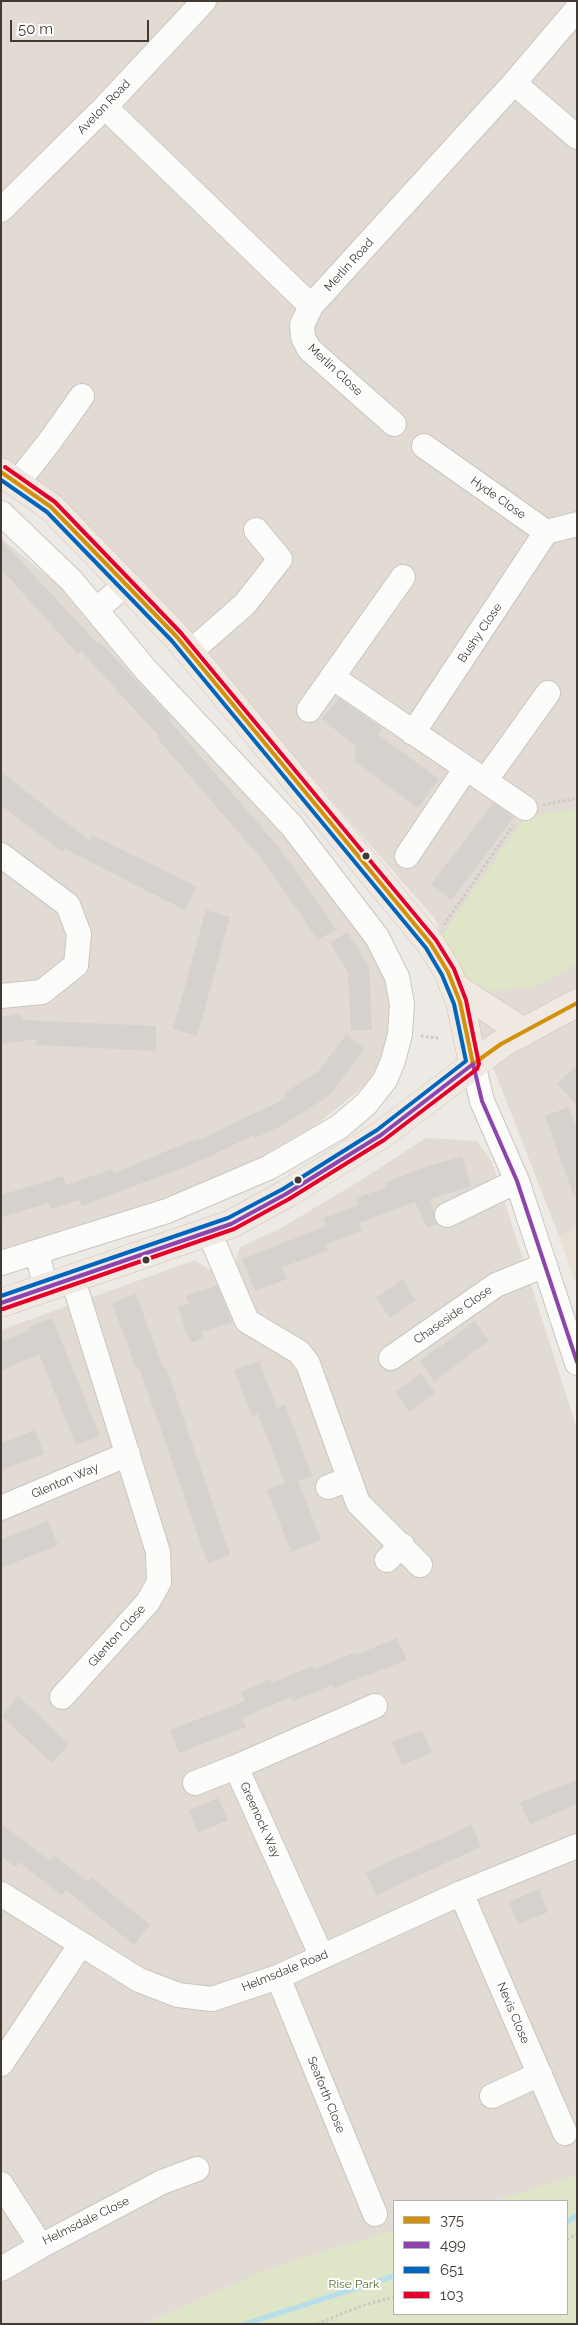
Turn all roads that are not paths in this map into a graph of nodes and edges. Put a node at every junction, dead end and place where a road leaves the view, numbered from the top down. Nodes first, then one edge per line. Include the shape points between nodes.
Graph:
1 (204, 1) edge
2 (577, 9) edge
3 (514, 84) junction
4 (105, 107) junction
5 (577, 136) edge
6 (1, 210) edge
7 (311, 306) junction
8 (82, 396) dead end
9 (394, 424) dead end
10 (424, 446) dead end
11 (9, 477) edge
12 (1, 513) edge
13 (577, 524) edge
14 (256, 530) dead end
15 (546, 532) junction
16 (403, 577) dead end
17 (126, 584) junction
18 (96, 610) junction
19 (190, 652) junction
20 (332, 677) junction
21 (548, 693) dead end
22 (309, 710) dead end
23 (413, 733) junction
24 (475, 775) junction
25 (525, 808) road end
26 (1, 855) edge
27 (407, 856) dead end
28 (454, 986) junction
29 (1, 996) edge
30 (577, 1003) edge
31 (524, 1032) junction
32 (473, 1064) junction
33 (517, 1180) junction
34 (447, 1216) dead end
35 (209, 1232) junction
36 (37, 1252) junction
37 (1, 1263) edge
38 (545, 1266) junction
39 (73, 1280) junction
40 (46, 1288) junction
41 (1, 1303) edge
42 (391, 1358) dead end
43 (577, 1363) edge
44 (128, 1454) junction
45 (1, 1508) edge
46 (420, 1565) dead end
47 (62, 1697) dead end
48 (375, 1706) dead end
49 (236, 1767) junction
50 (195, 1784) dead end
51 (577, 1846) edge
52 (461, 1892) junction
53 (1, 1894) edge
54 (81, 1944) junction
55 (322, 1957) junction
56 (278, 1977) junction
57 (1, 2064) edge
58 (540, 2074) junction
59 (492, 2096) dead end
60 (565, 2133) dead end
61 (197, 2169) dead end
62 (1, 2184) edge
63 (375, 2214) dead end
64 (41, 2246) junction
65 (1, 2269) edge

1 - 4 street, Avelon Road
2 - 3 street, Merlin Road
3 - 5 street
3 - 7 street, Merlin Road
4 - 6 street, Avelon Road
4 - 7 street
7 - 9 street, Merlin Close via 302,325 309,349
8 - 11 street via 50,441
10 - 15 street, Hyde Close
11 - 17 main road via 51,507
12 - 18 street via 71,580
13 - 15 street
14 - 19 street via 280,559 245,604
15 - 23 street, Bushy Close
16 - 20 street
17 - 18 street
17 - 19 main road
18 - 36 street via 146,670 292,826 377,937 397,978 402,1004 400,1034 384,1080 366,1104 338,1127 268,1168 167,1211
19 - 28 main road via 431,944
20 - 22 street
20 - 23 street
21 - 24 street
23 - 24 street
24 - 25 street
24 - 27 street
26 - 29 street via 68,905 79,934 76,965 42,992
28 - 31 main road
28 - 32 main road
30 - 31 main road
31 - 32 main road
32 - 33 street via 482,1101
32 - 35 main road via 381,1135 286,1194
33 - 34 street
33 - 38 street
35 - 39 main road
35 - 46 street via 247,1321 299,1352 308,1364 339,1483 358,1503 394,1553
36 - 37 street
36 - 40 street
38 - 42 street, Chaseside Close via 496,1285
38 - 43 street
39 - 40 main road
39 - 44 street, Glenton Close
40 - 41 main road
44 - 45 street, Glenton Way
44 - 47 street, Glenton Close via 158,1552 159,1582 148,1602
48 - 49 street, Greenock Way
49 - 50 street
49 - 55 street, Greenock Way
51 - 52 street, Helmsdale Road
52 - 55 street, Helmsdale Road
52 - 58 street, Nevis Close
53 - 54 street, Helmsdale Road
54 - 56 street, Helmsdale Road via 139,1980 178,1995 212,1999
54 - 57 street
55 - 56 street, Helmsdale Road
56 - 63 street, Seaforth Close
58 - 59 street
58 - 60 street, Nevis Close
61 - 64 street, Helmsdale Close via 162,2182
62 - 64 street, Helmsdale Close
64 - 65 street

